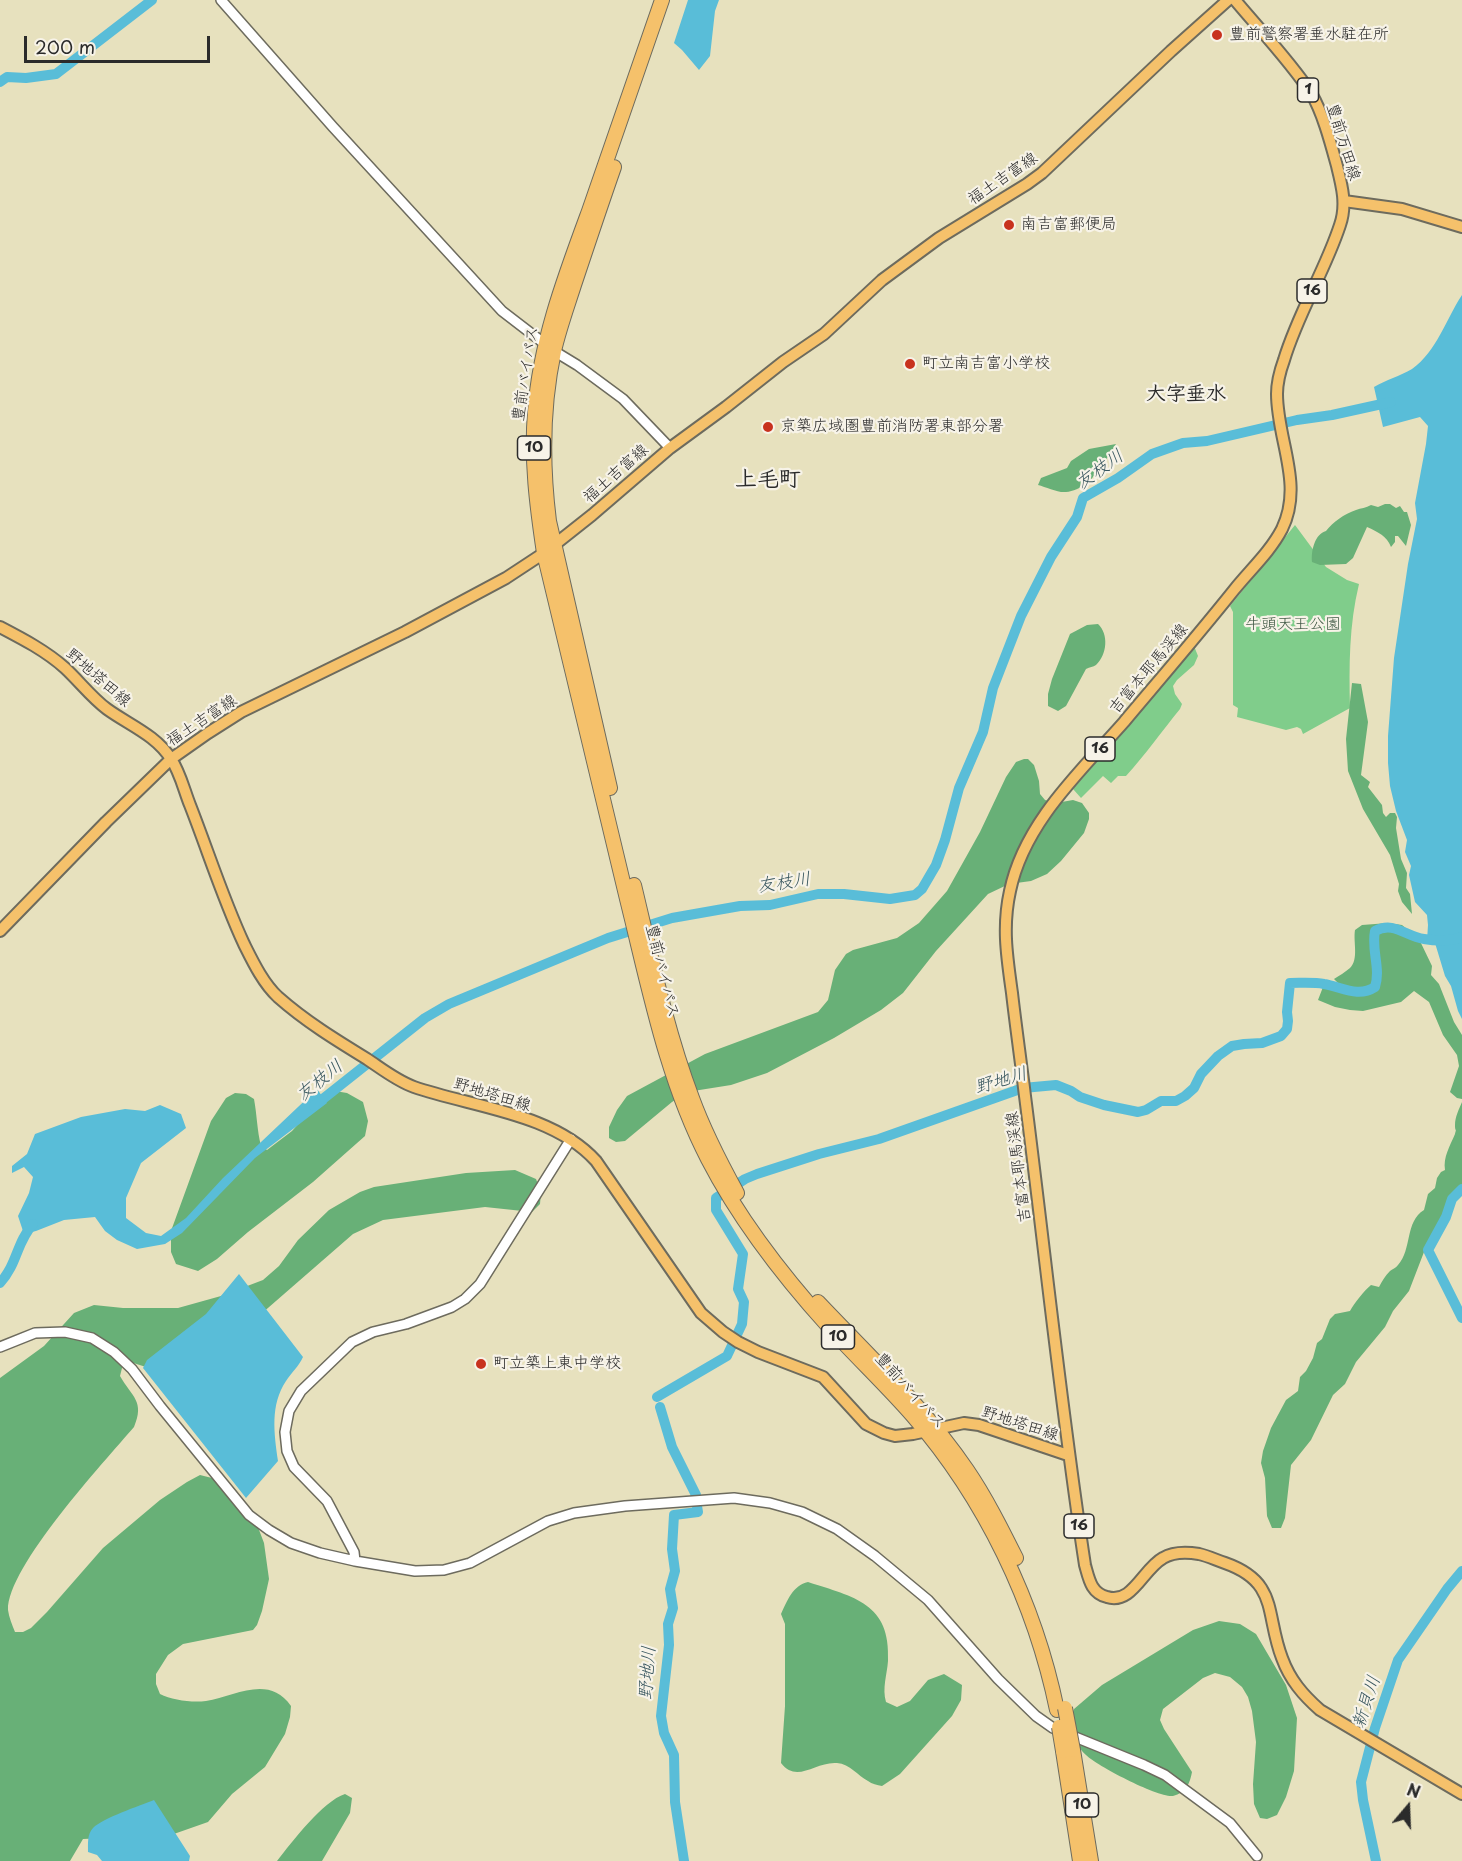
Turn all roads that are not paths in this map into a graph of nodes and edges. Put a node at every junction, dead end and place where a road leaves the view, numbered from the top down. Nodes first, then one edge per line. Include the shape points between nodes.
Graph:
1 (222, 0) edge
2 (662, 0) edge
3 (672, 0) edge
4 (1228, 0) edge
5 (1235, 0) edge
6 (1344, 201) junction
7 (1462, 227) edge
8 (549, 348) junction
9 (670, 448) junction
10 (555, 543) junction
11 (544, 553) junction
12 (0, 627) edge
13 (171, 759) junction
14 (633, 904) junction
15 (0, 931) edge
16 (571, 1139) junction
17 (0, 1347) edge
18 (930, 1430) junction
19 (1068, 1455) junction
20 (355, 1561) junction
21 (1068, 1751) junction
22 (1462, 1794) edge
23 (1257, 1856) dead end
24 (1080, 1861) edge
25 (1091, 1861) edge

1 - 8 street via 502,311
2 - 8 highway, 豊前バイパス / 10 via 575,248
3 - 8 highway, 豊前バイパス / 10
4 - 9 main road, 福土吉富線 via 1042,173 939,238 882,280 824,334
5 - 6 main road, 豊前万田線 / 1 via 1311,93 1335,158
6 - 7 main road, 豊前万田線 via 1402,209
6 - 19 main road, 吉富本耶馬渓線 / 16 via 1342,221 1293,333 1278,381 1277,402 1291,490 1282,527 1193,642 1090,759 1037,827 1020,857 1006,909 1004,940
8 - 9 street via 623,399
8 - 10 highway, 豊前バイパス / 10 via 545,488
8 - 11 highway, 豊前バイパス / 10 via 535,412 533,455
9 - 10 main road, 福土吉富線
10 - 11 main road, 福土吉富線
10 - 14 highway, 豊前バイパス / 10
11 - 13 main road, 福土吉富線 via 506,578 241,712
11 - 14 highway, 豊前バイパス / 10
12 - 13 main road, 野地塔田線 via 56,660 106,708 149,735
13 - 15 main road, 福土吉富線
13 - 16 main road, 野地塔田線 via 233,920 259,972 276,995 318,1028 411,1086 520,1118
14 - 18 highway, 豊前バイパス / 10 via 692,1099 737,1193 802,1284 883,1369
16 - 18 main road, 野地塔田線 via 596,1161 701,1313 714,1324 758,1352 823,1377 866,1424 896,1436
16 - 20 street via 480,1284 465,1299 443,1311 352,1342 301,1391 289,1411 285,1432 294,1467 327,1501
17 - 20 street via 35,1333 65,1332 92,1338 132,1369 249,1515 291,1543
18 - 19 main road, 野地塔田線 via 964,1423 979,1425
18 - 21 highway, 豊前バイパス / 10, bridge via 967,1470 1020,1566 1062,1689
19 - 22 main road, 吉富本耶馬渓線 / 16 via 1085,1565 1095,1591 1115,1600 1127,1596 1151,1566 1177,1553 1198,1554 1240,1568 1260,1585 1282,1658 1300,1692 1320,1710
20 - 23 street via 414,1571 444,1570 470,1563 548,1521 625,1506 734,1498 802,1512 837,1529 928,1600 1036,1716 1053,1728 1165,1775 1230,1823
21 - 24 highway, 豊前バイパス / 10
21 - 25 highway, 豊前バイパス / 10

